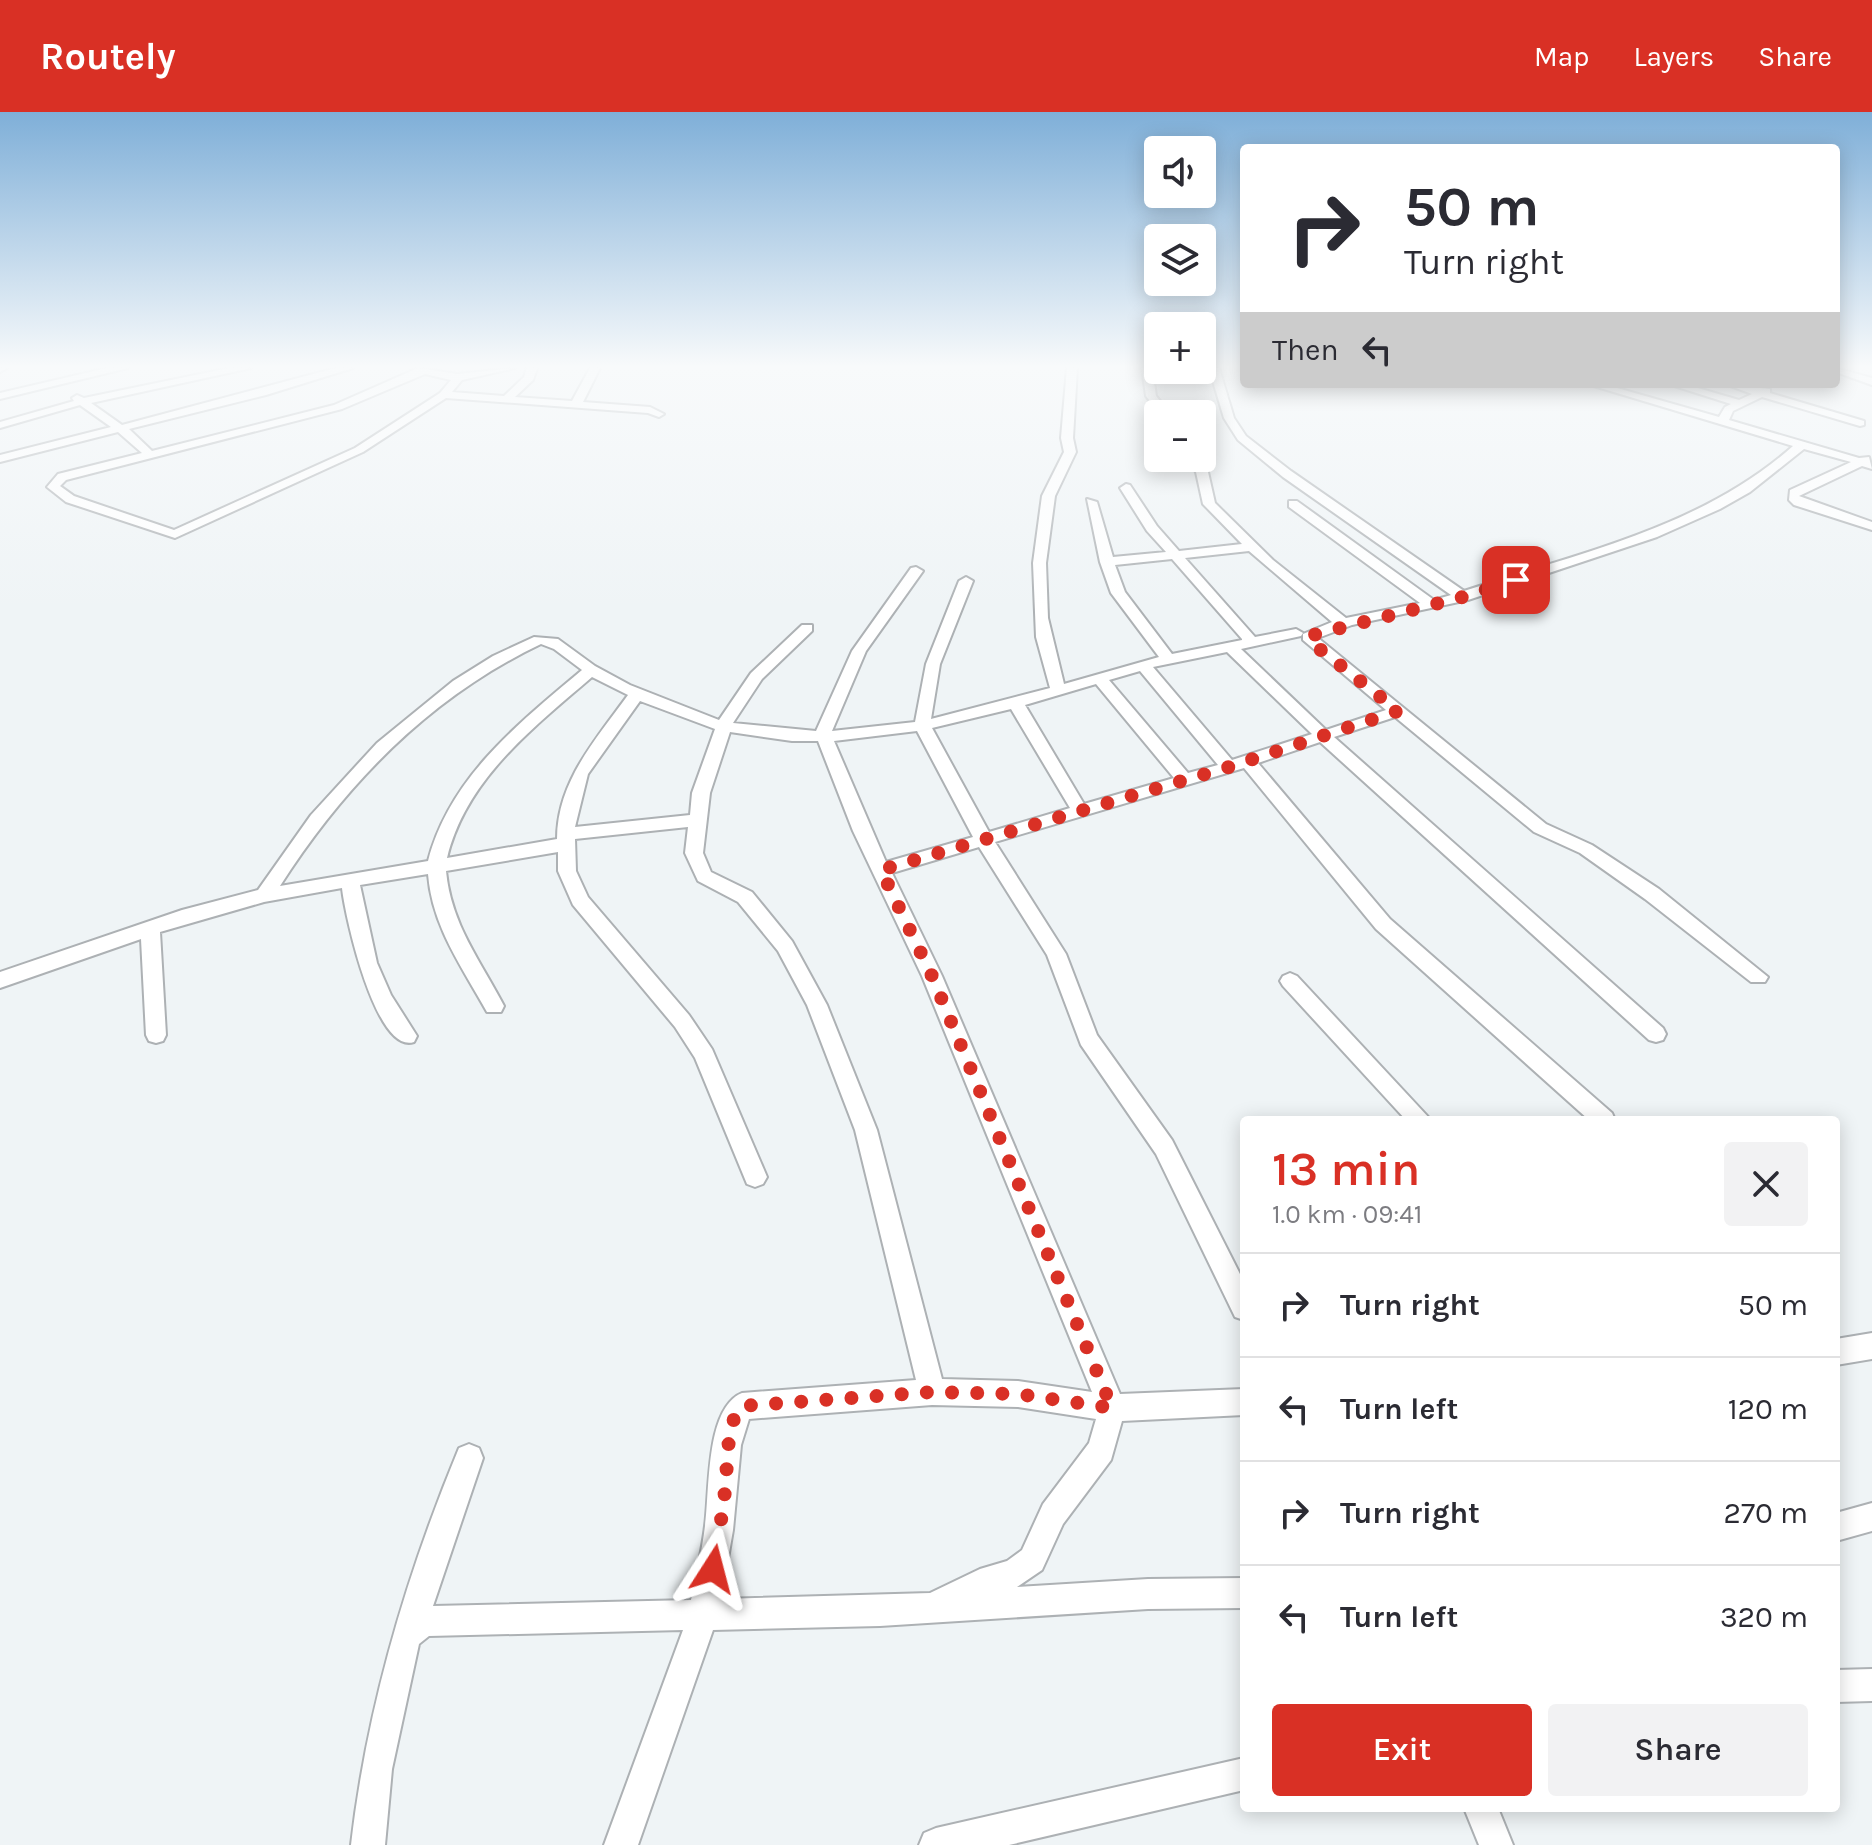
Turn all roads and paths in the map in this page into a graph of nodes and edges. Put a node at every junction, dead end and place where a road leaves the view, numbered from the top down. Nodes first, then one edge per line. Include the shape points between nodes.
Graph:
1 (38, 449) edge
2 (144, 449) edge
3 (170, 449) edge
4 (361, 449) edge
5 (1068, 449) edge
6 (1256, 449) edge
7 (1797, 449) edge
8 (1814, 449) edge
9 (149, 454) junction
10 (1872, 454) edge
11 (0, 459) edge
12 (1866, 464) edge
13 (1202, 472) edge
14 (1126, 488) dead end
15 (1091, 502) dead end
16 (1293, 504) dead end
17 (1872, 526) edge
18 (1252, 547) junction
19 (1178, 557) junction
20 (1107, 562) junction
21 (916, 571) dead end
22 (966, 581) dead end
23 (1463, 597) junction
24 (1432, 605) junction
25 (1345, 625) junction
26 (807, 628) dead end
27 (1296, 633) dead end
28 (1250, 642) junction
29 (1230, 647) junction
30 (1168, 659) junction
31 (1143, 665) junction
32 (591, 670) junction
33 (1100, 679) junction
34 (1059, 691) junction
35 (638, 692) junction
36 (1015, 702) junction
37 (1398, 711) junction
38 (724, 725) junction
39 (922, 725) junction
40 (1322, 735) junction
41 (825, 737) junction
42 (1238, 764) junction
43 (1184, 779) junction
44 (1080, 811) junction
45 (697, 820) junction
46 (566, 839) junction
47 (984, 840) junction
48 (438, 867) junction
49 (881, 870) junction
50 (350, 881) junction
51 (264, 895) junction
52 (150, 928) junction
53 (1758, 977) dead end
54 (0, 980) edge
55 (1290, 981) dead end
56 (494, 1006) dead end
57 (1656, 1034) dead end
58 (156, 1035) dead end
59 (407, 1036) dead end
60 (1416, 1116) edge
61 (1599, 1116) edge
62 (755, 1177) dead end
63 (1240, 1300) edge
64 (1872, 1346) edge
65 (1840, 1349) edge
66 (932, 1392) junction
67 (1240, 1402) edge
68 (1112, 1408) junction
69 (469, 1458) dead end
70 (1872, 1517) edge
71 (1840, 1526) edge
72 (1240, 1593) edge
73 (929, 1609) junction
74 (701, 1617) junction
75 (410, 1629) junction
76 (1872, 1685) edge
77 (1840, 1686) edge
78 (1240, 1775) edge
79 (1483, 1812) edge
80 (368, 1845) edge
81 (621, 1845) edge
82 (936, 1845) edge
83 (1496, 1845) edge

1 - 11 street
2 - 9 street
3 - 9 street
4 - 9 street via 175,534 70,499 53,487 62,477
5 - 34 street via 1070,460 1053,481 1041,546 1042,644
6 - 23 street
7 - 23 street via 1727,503 1685,522
8 - 12 street
10 - 12 street
12 - 17 street via 1793,497
13 - 18 street via 1209,504
14 - 19 street
15 - 20 street
16 - 24 street
18 - 19 street
18 - 25 street
19 - 20 street
19 - 28 street
20 - 30 street via 1124,602
21 - 41 street via 859,651 824,727
22 - 39 street via 933,664
23 - 24 street
24 - 25 street
25 - 37 street via 1308,637
26 - 38 street via 756,676
27 - 28 street
28 - 29 street
29 - 30 street
29 - 40 street
30 - 31 street
31 - 33 street
31 - 42 street
32 - 35 street
32 - 48 street via 474,780 444,836
32 - 51 street via 544,639 471,673 425,709 331,803 302,836
33 - 34 street
33 - 43 street
34 - 36 street
35 - 38 street
35 - 46 street via 580,774
36 - 39 street
36 - 44 street
37 - 40 street
37 - 53 street via 1540,828 1586,849 1652,894
38 - 41 street
38 - 45 street
39 - 41 street
39 - 47 street
40 - 42 street
40 - 57 street
41 - 49 street
42 - 43 street
42 - 61 street via 1383,924
43 - 44 street
44 - 47 street
45 - 46 street
45 - 66 street via 694,853 699,869 745,897 785,946 844,1070 866,1130
46 - 48 street
46 - 62 street via 567,871 580,900 682,1021 704,1055
47 - 49 street
47 - 63 street via 1056,954 1088,1039 1164,1147
48 - 50 street
48 - 56 street via 438,894 447,920
49 - 68 street via 932,976
50 - 51 street
50 - 59 street via 354,922 369,975
51 - 52 street
52 - 54 street
52 - 58 street
55 - 60 street
64 - 65 street
66 - 68 street via 1018,1394
66 - 74 street via 749,1404 737,1410 730,1426 724,1502
67 - 68 street
68 - 73 street via 1101,1450 1053,1514 1032,1560 1013,1574 990,1579
69 - 75 street
70 - 71 street
72 - 73 street
73 - 74 street
74 - 75 street via 424,1621
74 - 81 street
75 - 80 street via 376,1769
76 - 77 street
78 - 82 street
79 - 83 street

